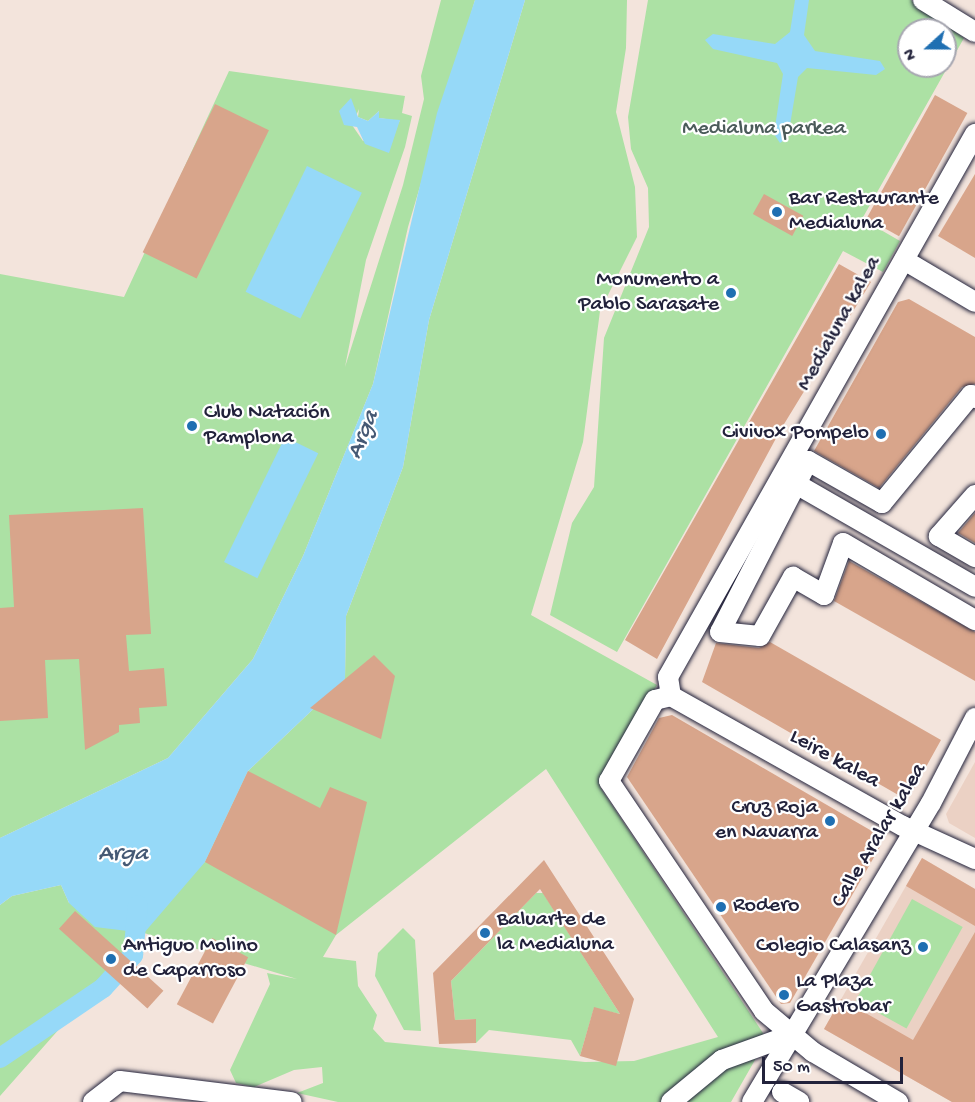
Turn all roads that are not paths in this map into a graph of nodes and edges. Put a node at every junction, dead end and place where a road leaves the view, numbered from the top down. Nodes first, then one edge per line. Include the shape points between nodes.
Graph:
1 (923, 0) edge
2 (975, 32) edge
3 (975, 134) edge
4 (903, 260) junction
5 (975, 302) edge
6 (975, 398) edge
7 (788, 480) junction
8 (975, 495) edge
9 (975, 557) edge
10 (975, 587) edge
11 (975, 620) edge
12 (671, 696) junction
13 (975, 718) edge
14 (913, 829) junction
15 (975, 859) edge
16 (791, 1035) junction
17 (93, 1102) edge
18 (292, 1102) edge
19 (671, 1102) edge
20 (752, 1102) edge
21 (898, 1102) edge

1 - 2 street
3 - 4 street, Medialuna kalea
4 - 5 street
4 - 7 street, Medialuna kalea
6 - 7 street via 971,395 882,503 808,461
7 - 10 street
7 - 11 street via 720,632 760,636 793,577 824,595 843,543
7 - 12 street, Medialuna kalea via 668,677
8 - 9 street via 939,536
12 - 14 street, Leire kalea
12 - 16 street via 655,700 609,781 764,1011
13 - 14 street, Calle Aralar kalea
14 - 15 street, Leire kalea
14 - 16 street, Calle Aralar kalea
16 - 19 street via 722,1060
16 - 20 street, Calle Aralar kalea
16 - 21 street
17 - 18 street via 120,1081

